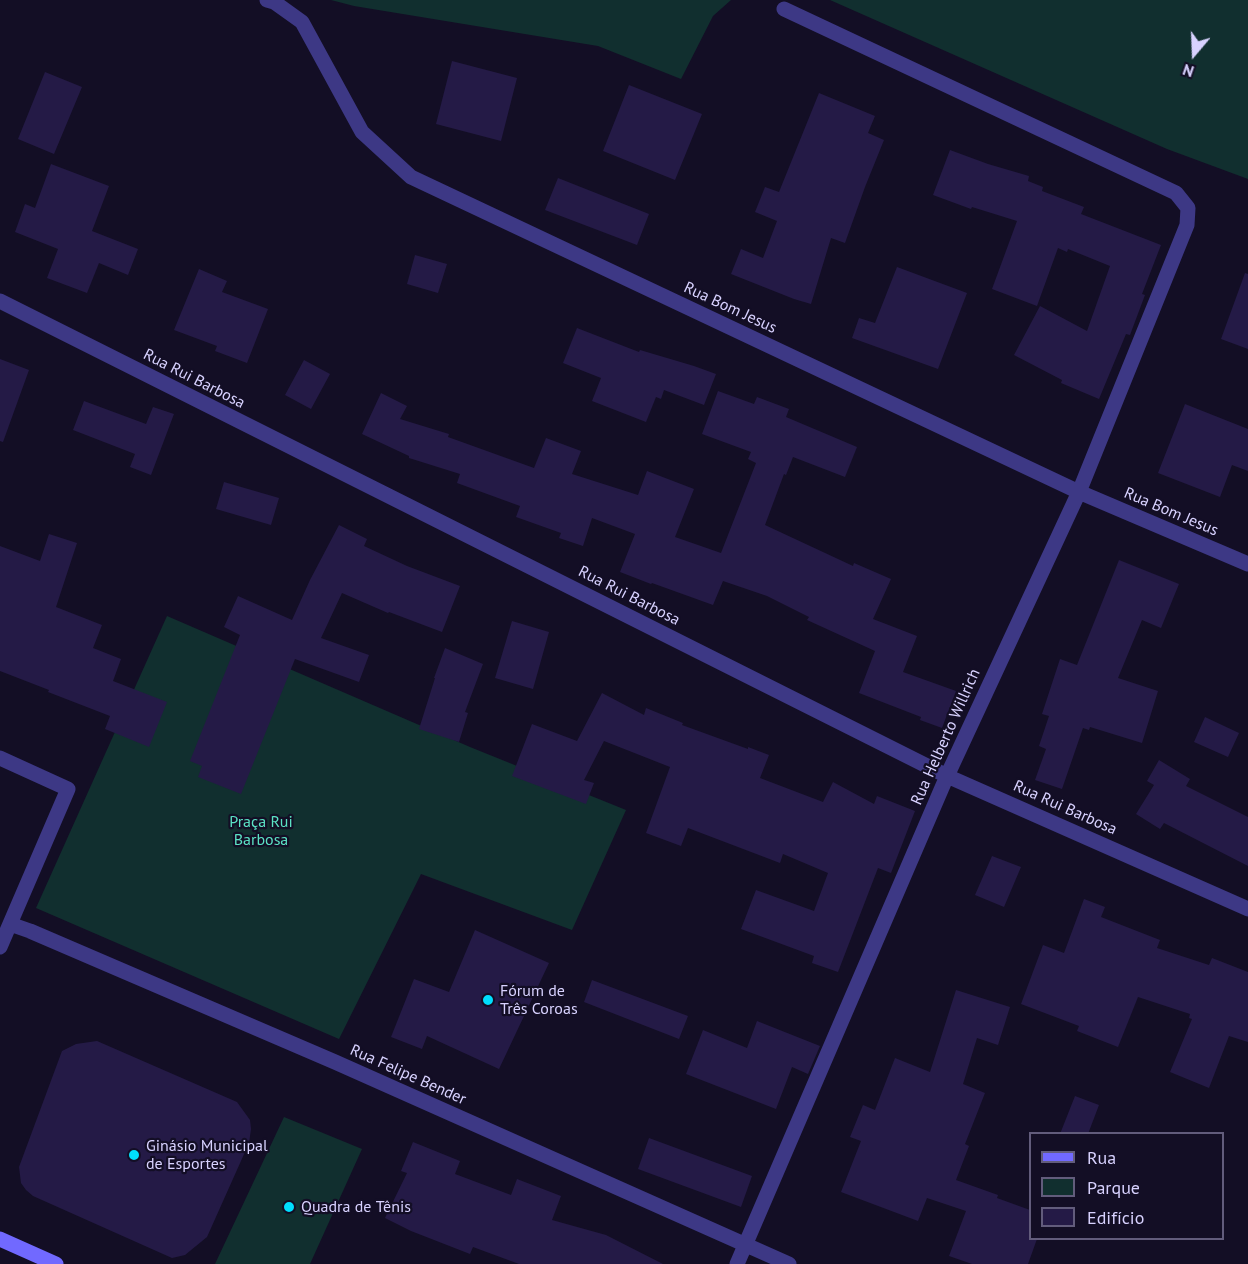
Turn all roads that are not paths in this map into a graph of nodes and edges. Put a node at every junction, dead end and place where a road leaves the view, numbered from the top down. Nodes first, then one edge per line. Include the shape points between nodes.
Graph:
1 (267, 0) edge
2 (784, 9) dead end
3 (0, 301) edge
4 (1079, 492) junction
5 (1248, 564) edge
6 (0, 758) edge
7 (947, 776) junction
8 (1248, 909) edge
9 (10, 924) junction
10 (0, 947) edge
11 (0, 1239) edge
12 (745, 1244) junction
13 (56, 1264) edge
14 (737, 1264) edge
15 (789, 1264) edge

1 - 4 street, Rua Bom Jesus via 302,22 362,132 411,177
2 - 4 street, Rua Helberto Willrich via 1176,193 1188,207 1187,225
3 - 7 street, Rua Rui Barbosa
4 - 5 street, Rua Bom Jesus
4 - 7 street, Rua Helberto Willrich
6 - 9 street via 68,789
7 - 8 street, Rua Rui Barbosa
7 - 12 street, Rua Helberto Willrich
9 - 10 street
9 - 12 street, Rua Felipe Bender via 335,1062
11 - 13 street
12 - 14 street, Rua Helberto Willrich
12 - 15 street, Rua Felipe Bender

